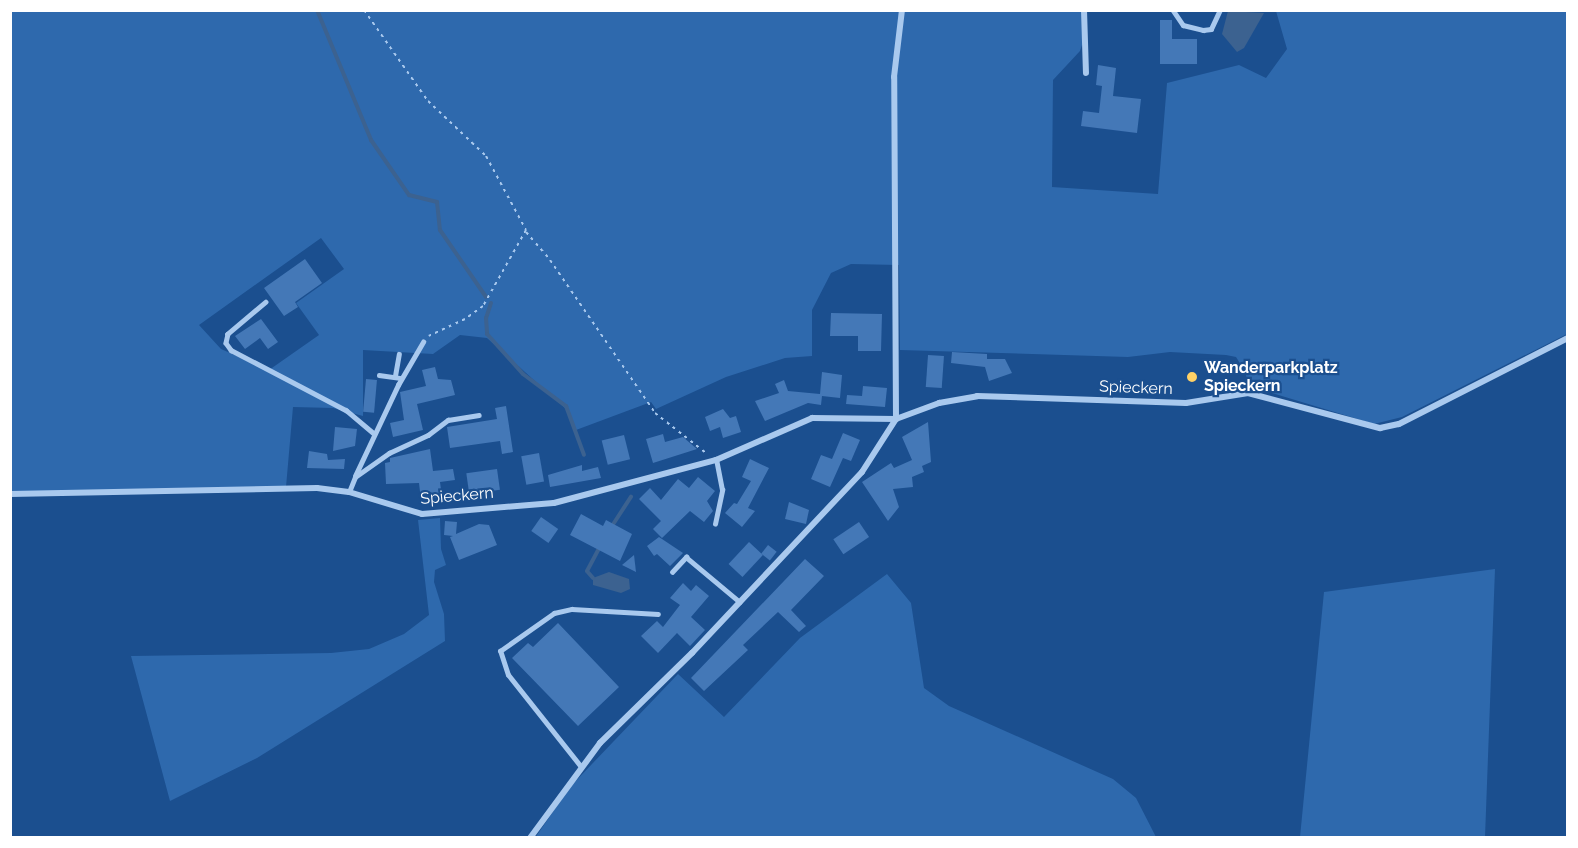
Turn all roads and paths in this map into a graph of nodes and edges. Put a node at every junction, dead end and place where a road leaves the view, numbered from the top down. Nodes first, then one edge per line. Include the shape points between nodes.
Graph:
1 (364, 10) edge
2 (902, 10) edge
3 (1084, 10) edge
4 (1173, 10) edge
5 (1220, 10) edge
6 (1086, 73) dead end
7 (526, 232) junction
8 (266, 302) dead end
9 (1568, 338) edge
10 (423, 342) joint
11 (399, 354) dead end
12 (379, 375) dead end
13 (395, 376) junction
14 (401, 378) junction
15 (479, 415) dead end
16 (896, 419) junction
17 (373, 433) junction
18 (713, 461) junction
19 (355, 477) junction
20 (349, 492) junction
21 (10, 494) edge
22 (715, 524) dead end
23 (672, 572) dead end
24 (740, 602) junction
25 (658, 614) dead end
26 (581, 767) junction
27 (530, 837) edge

1 - 7 path via 428,101 486,156
2 - 16 street via 894,77
3 - 6 street
4 - 5 lane via 1183,25 1203,30 1211,29
7 - 10 path via 483,306
7 - 18 path via 550,260 655,413 700,446
8 - 17 lane via 228,334 226,343 231,350 346,410
9 - 16 street, Spieckern via 1399,424 1380,428 1248,393 1186,403 966,396
10 - 14 lane
11 - 13 lane
12 - 13 lane
13 - 14 lane
14 - 17 lane
15 - 19 lane via 448,420
16 - 18 street, Spieckern via 812,418
16 - 24 street via 862,472
17 - 19 lane
18 - 20 street, Spieckern via 566,502 439,514 405,512
18 - 22 lane via 722,490
19 - 20 lane
20 - 21 street, Spieckern via 286,487
23 - 24 lane via 686,557
24 - 26 street via 619,721
25 - 26 lane via 572,609 554,613 500,651 508,675
26 - 27 street

